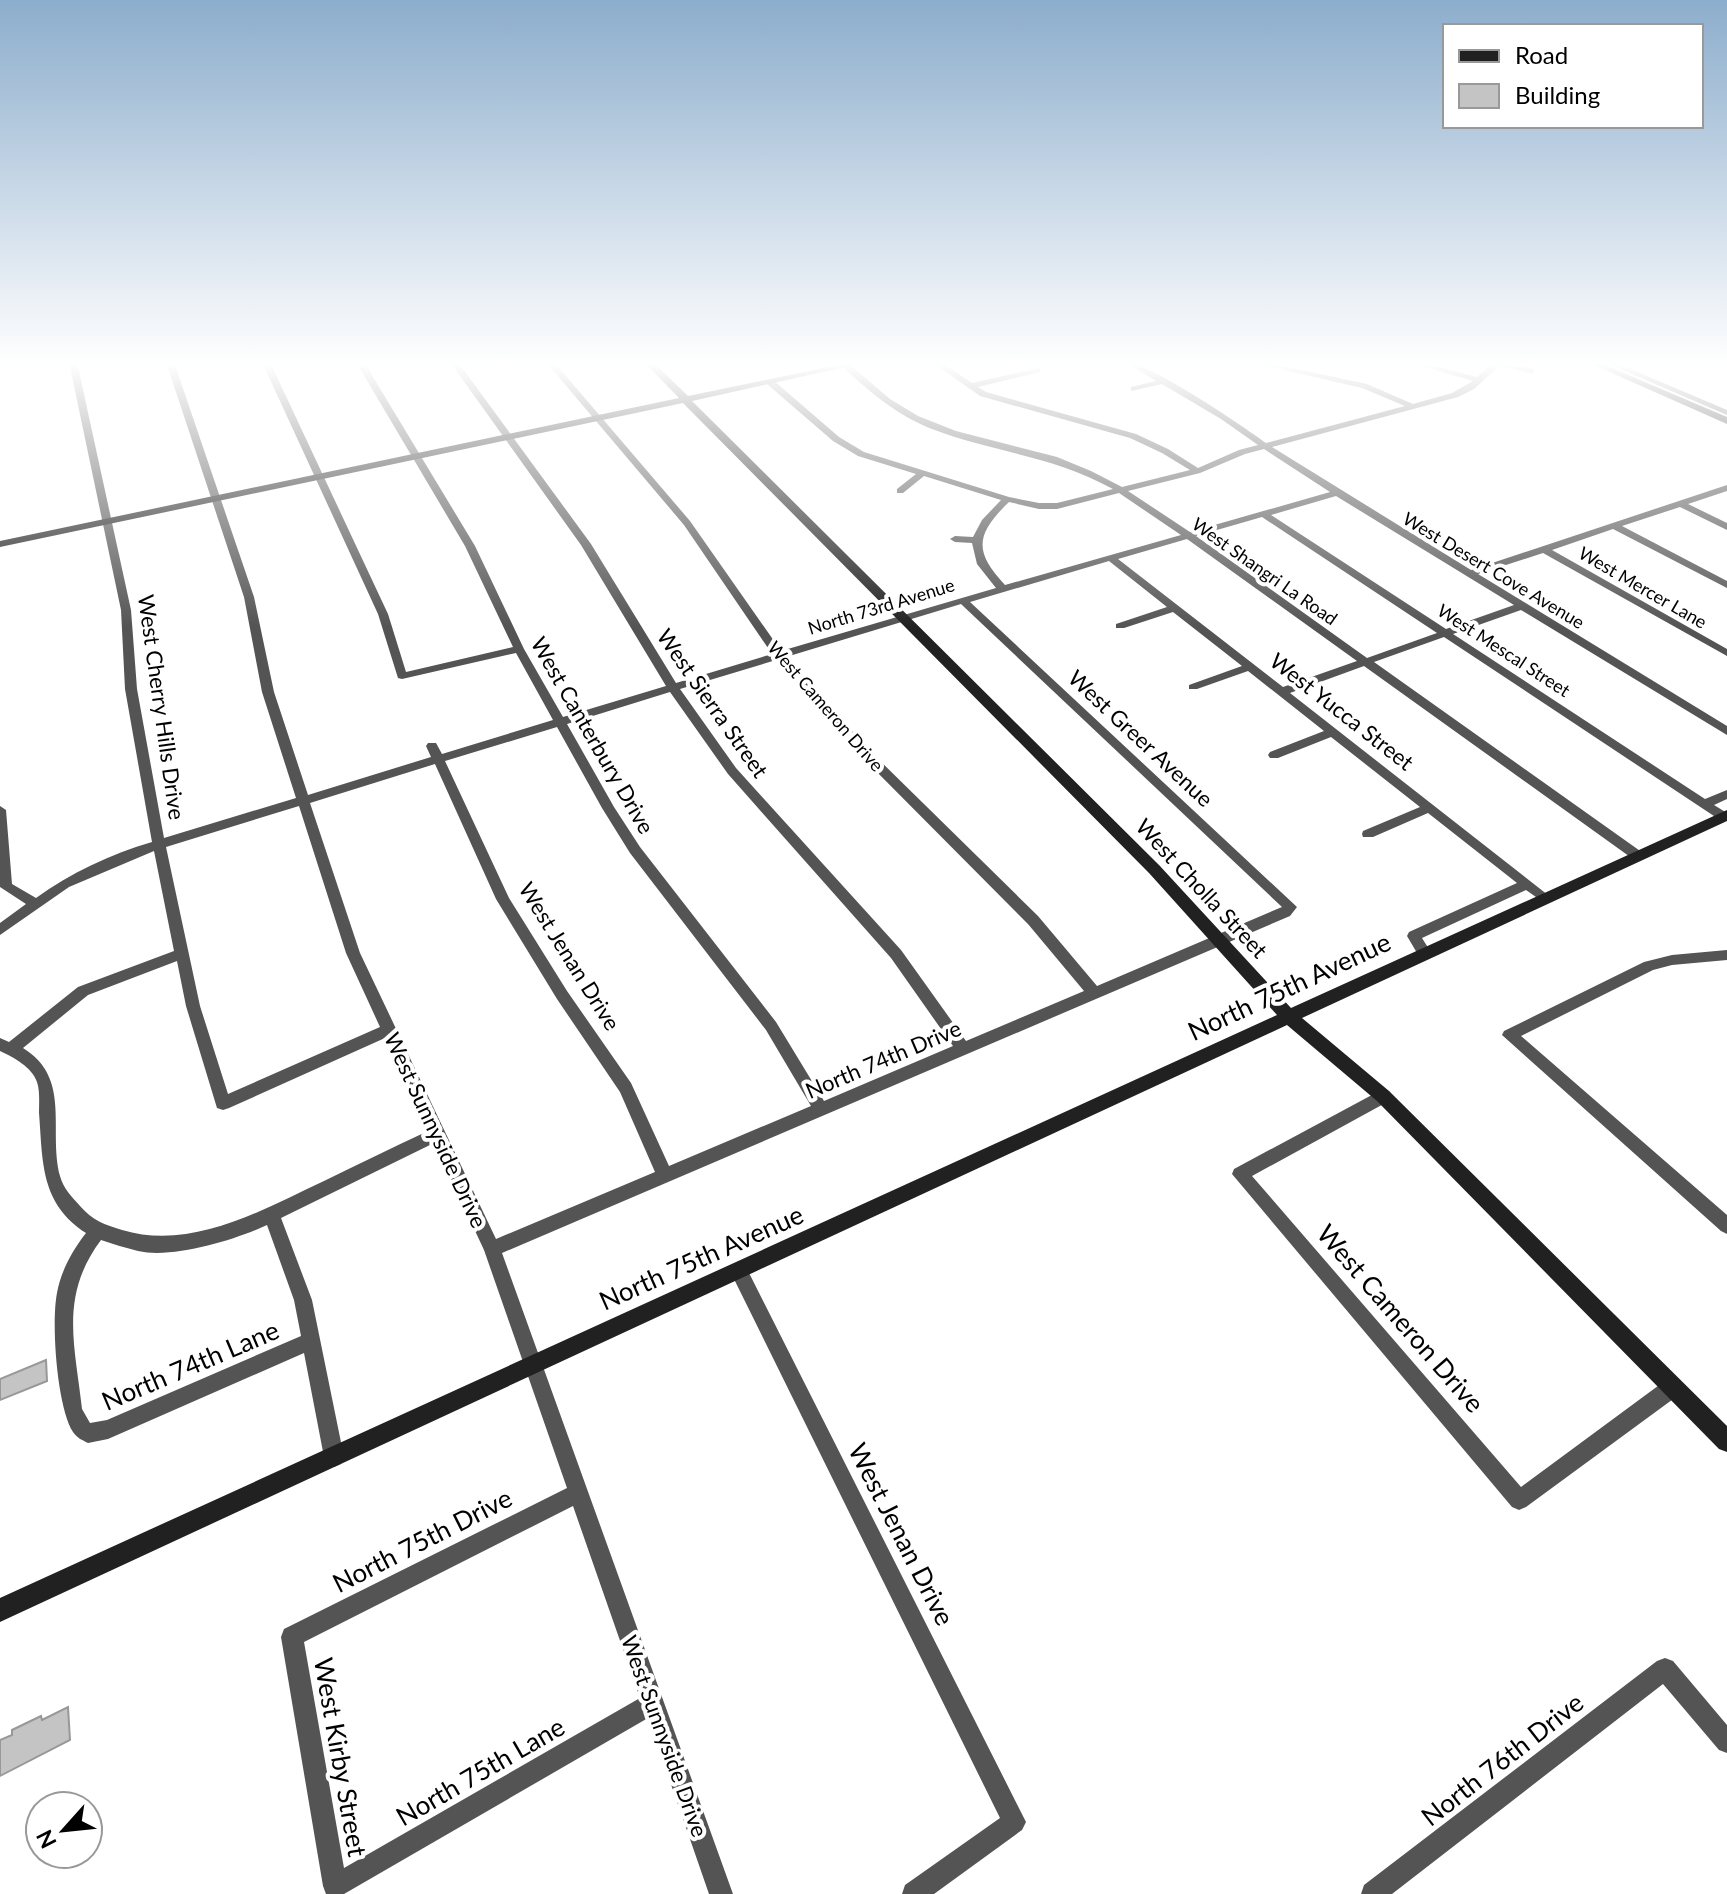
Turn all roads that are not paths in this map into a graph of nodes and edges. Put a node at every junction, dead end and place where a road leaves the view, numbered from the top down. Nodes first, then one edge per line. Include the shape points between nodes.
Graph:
1 (91, 450) edge
2 (201, 450) edge
3 (308, 450) edge
4 (414, 450) edge
5 (443, 450) edge
6 (518, 450) edge
7 (625, 450) edge
8 (737, 450) edge
9 (855, 450) edge
10 (1017, 450) edge
11 (1164, 450) edge
12 (1255, 450) edge
13 (1270, 450) edge
14 (417, 456) junction
15 (1197, 471) junction
16 (921, 474) junction
17 (320, 476) junction
18 (1727, 488) edge
19 (900, 491) dead end
20 (1119, 492) junction
21 (1336, 493) junction
22 (217, 498) junction
23 (1007, 499) junction
24 (1681, 504) junction
25 (1264, 514) junction
26 (106, 522) junction
27 (1614, 526) junction
28 (1727, 527) edge
29 (1189, 536) junction
30 (955, 539) dead end
31 (976, 540) junction
32 (0, 544) edge
33 (1544, 549) junction
34 (1111, 558) junction
35 (1469, 574) junction
36 (1727, 585) edge
37 (1003, 589) junction
38 (963, 601) junction
39 (1521, 606) junction
40 (1174, 608) junction
41 (905, 617) junction
42 (1120, 626) dead end
43 (1445, 633) junction
44 (519, 649) junction
45 (1727, 653) edge
46 (779, 656) junction
47 (1365, 661) junction
48 (1250, 667) junction
49 (1193, 687) dead end
50 (673, 688) junction
51 (1281, 692) junction
52 (561, 722) junction
53 (1727, 731) edge
54 (1333, 732) junction
55 (435, 753) junction
56 (1274, 755) dead end
57 (1727, 794) edge
58 (303, 801) junction
59 (1705, 804) junction
60 (1430, 807) junction
61 (0, 810) edge
62 (1725, 816) edge
63 (1368, 834) dead end
64 (159, 845) junction
65 (1638, 856) junction
66 (1527, 884) junction
67 (1546, 899) junction
68 (34, 903) junction
69 (1290, 907) joint
70 (0, 930) edge
71 (1218, 939) junction
72 (181, 954) junction
73 (1425, 954) junction
74 (1727, 955) edge
75 (1094, 993) junction
76 (1288, 1016) junction
77 (389, 1030) junction
78 (5, 1047) edge
79 (963, 1049) junction
80 (1383, 1096) junction
81 (821, 1109) junction
82 (439, 1133) junction
83 (665, 1175) junction
84 (272, 1215) junction
85 (1727, 1226) edge
86 (98, 1231) junction
87 (492, 1249) junction
88 (739, 1271) junction
89 (312, 1340) junction
90 (533, 1364) junction
91 (1673, 1387) junction
92 (1727, 1441) edge
93 (334, 1457) junction
94 (578, 1493) junction
95 (0, 1610) edge
96 (292, 1637) joint
97 (653, 1703) junction
98 (1727, 1742) edge
99 (335, 1886) joint
100 (721, 1894) edge
101 (914, 1894) edge
102 (1373, 1894) edge

1 - 26 street, West Cherry Hills Drive
2 - 22 street, West Sunnyside Drive
3 - 17 street
4 - 14 street, West Canterbury Drive
5 - 14 street
6 - 50 street, West Sierra Street via 586,544
7 - 46 street, West Cameron Drive via 687,523
8 - 41 street, West Cholla Street
9 - 16 street
10 - 20 street, West Shangri La Road via 1074,466
11 - 15 street
12 - 15 street
13 - 21 street, West Desert Cove Avenue
14 - 17 street
14 - 44 street, West Canterbury Drive via 478,559
15 - 20 street
16 - 19 street
16 - 23 street
17 - 22 street
17 - 44 street via 383,614 402,676
18 - 24 street
20 - 23 street via 1057,506
20 - 29 street, West Shangri La Road
21 - 25 street, North 73rd Avenue
21 - 35 street, West Desert Cove Avenue
22 - 26 street
22 - 58 street, West Sunnyside Drive
23 - 31 street via 986,517
24 - 27 street
24 - 28 street
25 - 29 street, North 73rd Avenue
25 - 43 street, West Mescal Street
26 - 32 street
26 - 64 street, West Cherry Hills Drive via 126,610 133,703
27 - 33 street
27 - 36 street
29 - 34 street, North 73rd Avenue
29 - 47 street, West Shangri La Road
30 - 31 street
31 - 37 street via 981,564
33 - 35 street
33 - 45 street, West Mercer Lane
34 - 37 street, North 73rd Avenue
34 - 40 street, West Yucca Street
35 - 39 street, West Desert Cove Avenue
37 - 38 street, North 73rd Avenue
38 - 41 street, North 73rd Avenue
38 - 69 street, West Greer Avenue
39 - 43 street
39 - 53 street, West Desert Cove Avenue
40 - 42 street
40 - 48 street, West Yucca Street
41 - 46 street, North 73rd Avenue
41 - 71 street, West Cholla Street
43 - 47 street
43 - 59 street, West Mescal Street
44 - 52 street, West Canterbury Drive
46 - 50 street, North 73rd Avenue
46 - 75 street, West Cameron Drive via 868,756 1033,920
47 - 51 street
47 - 65 street, West Shangri La Road
48 - 49 street
48 - 51 street, West Yucca Street
50 - 52 street, North 73rd Avenue
50 - 79 street, West Sierra Street via 732,771 896,954
51 - 54 street, West Yucca Street
52 - 55 street, North 73rd Avenue
52 - 81 street, West Canterbury Drive via 635,850 771,1026
54 - 56 street
54 - 60 street, West Yucca Street
55 - 58 street, North 73rd Avenue
55 - 83 street, West Jenan Drive via 503,899 626,1088
57 - 59 street
58 - 64 street, North 73rd Avenue
58 - 77 street, West Sunnyside Drive via 353,953
59 - 62 street, West Mescal Street
60 - 63 street
60 - 66 street, West Yucca Street
61 - 68 street via 6,886
62 - 65 street, North 75th Avenue
64 - 68 street, North 73rd Avenue via 89,871
64 - 72 street, West Cherry Hills Drive
65 - 67 street, North 75th Avenue
66 - 67 street, West Yucca Street
66 - 73 street, North 75th Avenue via 1414,936
67 - 73 street, North 75th Avenue
68 - 70 street, North 73rd Avenue
69 - 71 street, North 74th Drive
71 - 75 street, North 74th Drive
71 - 76 street, West Cholla Street
72 - 77 street, West Cherry Hills Drive via 223,1103
72 - 78 street via 83,991
73 - 76 street, North 75th Avenue
74 - 85 street via 1640,969 1509,1035
75 - 79 street, North 74th Drive
76 - 80 street, West Cholla Street
76 - 88 street, North 75th Avenue
77 - 82 street, West Sunnyside Drive
78 - 86 street via 34,1063 45,1083 56,1186 69,1208
79 - 81 street, North 74th Drive
80 - 91 street, West Cholla Street
80 - 91 street, West Cameron Drive via 1240,1174 1519,1500
81 - 83 street, North 74th Drive
82 - 84 street
82 - 87 street, West Sunnyside Drive
83 - 87 street, North 74th Drive
84 - 86 street via 189,1242 141,1244
84 - 89 street
86 - 89 street, North 74th Lane via 75,1259 64,1306 75,1418 88,1433
87 - 90 street, West Sunnyside Drive
88 - 90 street, North 75th Avenue
88 - 101 street, West Jenan Drive via 1014,1822
89 - 93 street
90 - 93 street, North 75th Avenue
90 - 94 street, West Sunnyside Drive
91 - 92 street, West Cholla Street
93 - 95 street, North 75th Avenue
94 - 96 street, North 75th Drive
94 - 97 street, West Sunnyside Drive
96 - 99 street, West Kirby Street
97 - 99 street, North 75th Lane
97 - 100 street, West Sunnyside Drive
98 - 102 street, North 76th Drive via 1665,1669

